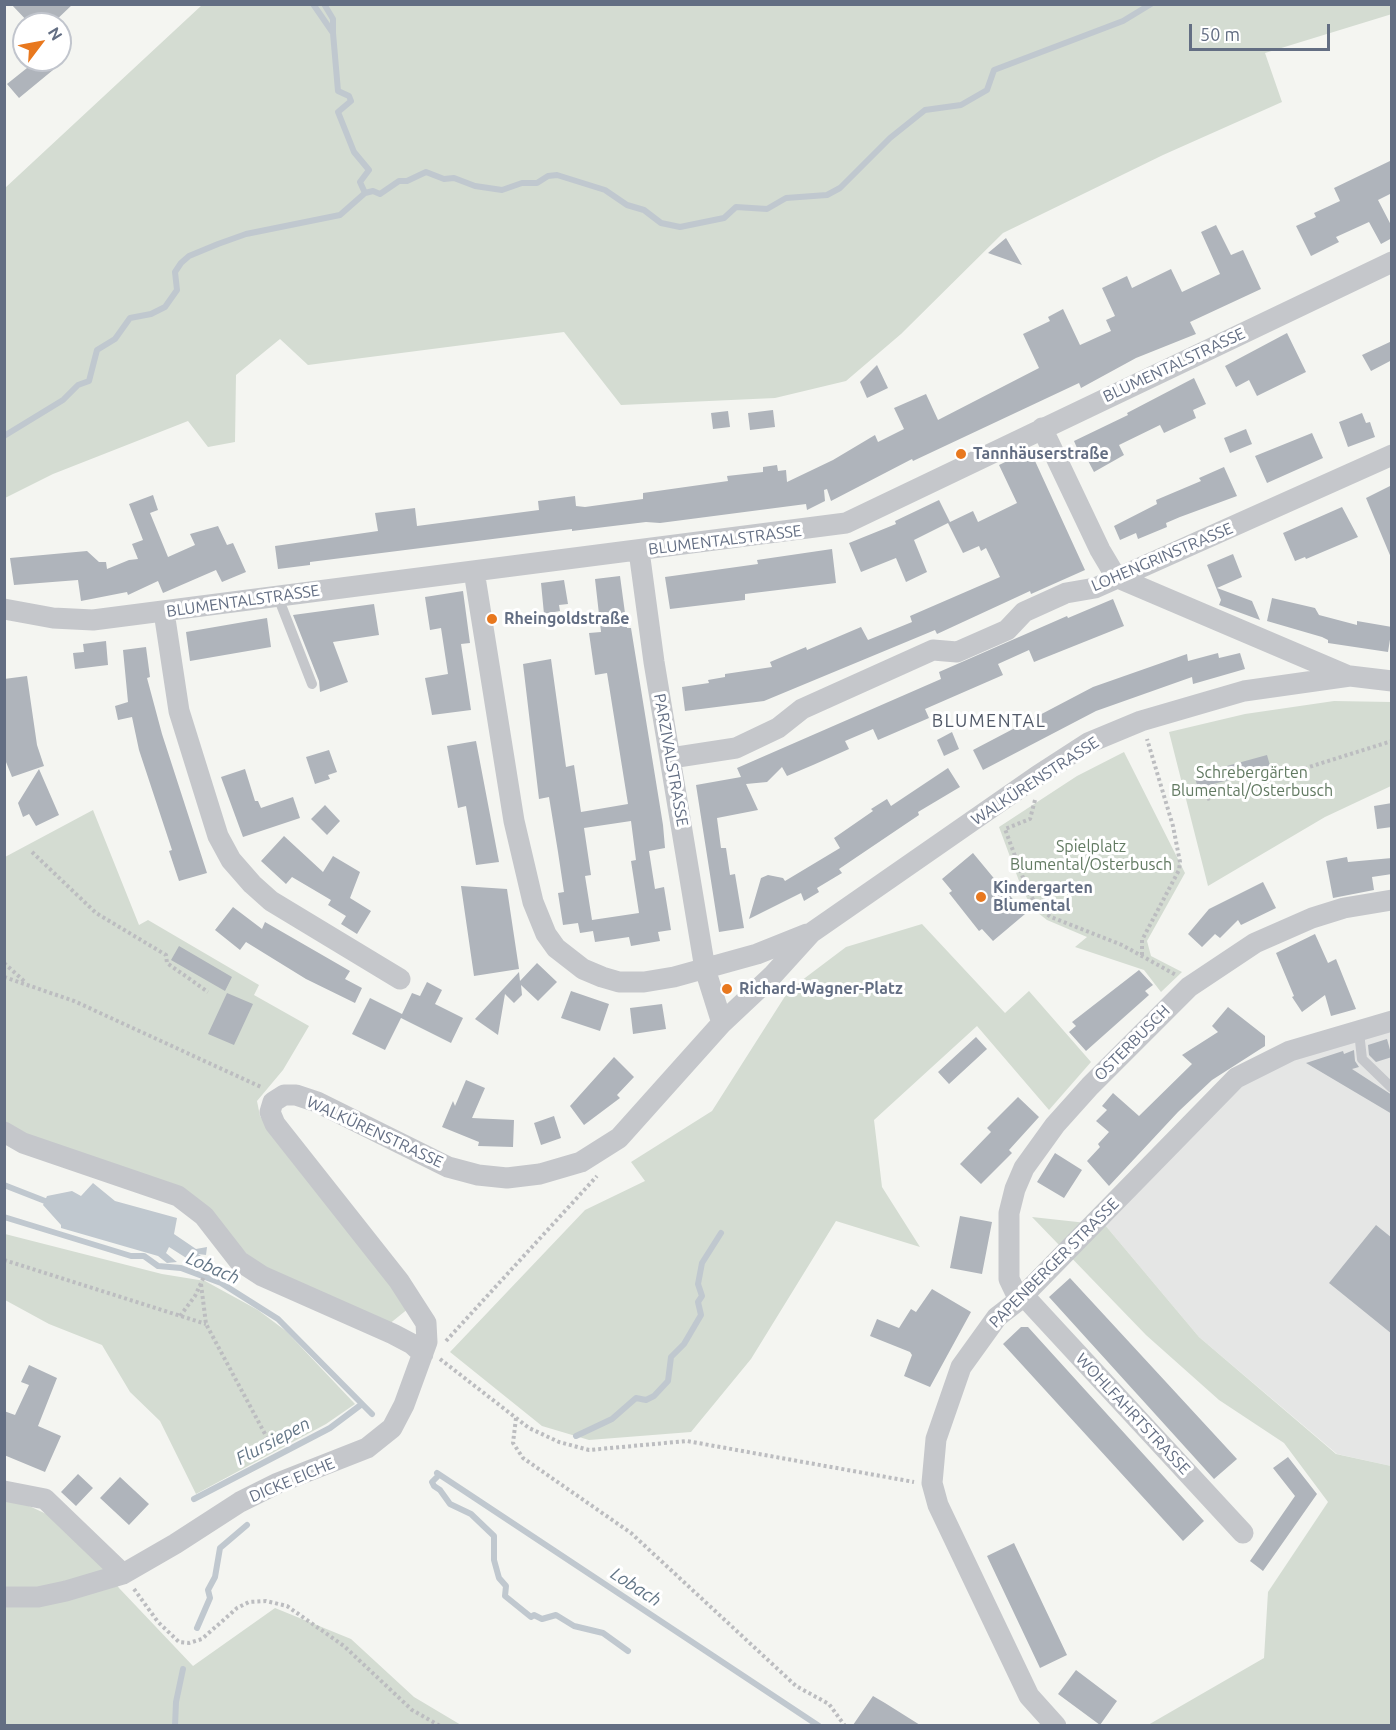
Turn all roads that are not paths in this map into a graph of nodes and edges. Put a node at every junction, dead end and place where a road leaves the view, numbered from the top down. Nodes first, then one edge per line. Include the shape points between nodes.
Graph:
1 (1392, 262) edge
2 (1042, 428) junction
3 (1392, 455) edge
4 (639, 550) junction
5 (474, 571) junction
6 (1116, 577) junction
7 (278, 597) junction
8 (4, 609) edge
9 (164, 612) junction
10 (1350, 676) junction
11 (1392, 681) edge
12 (312, 684) dead end
13 (671, 758) junction
14 (1392, 900) edge
15 (811, 933) junction
16 (757, 954) junction
17 (705, 969) junction
18 (772, 976) junction
19 (399, 979) dead end
20 (1392, 1021) edge
21 (722, 1023) junction
22 (1359, 1032) junction
23 (1392, 1088) edge
24 (4, 1132) edge
25 (1021, 1298) junction
26 (423, 1354) junction
27 (4, 1491) edge
28 (1243, 1533) dead end
29 (123, 1574) junction
30 (4, 1597) edge
31 (1056, 1725) edge

1 - 2 street, BLUMENTALSTRASSE
2 - 4 street, BLUMENTALSTRASSE via 846,523
2 - 6 street
3 - 6 street, LOHENGRINSTRASSE
4 - 5 street, BLUMENTALSTRASSE
4 - 13 street, PARZIVALSTRASSE
5 - 7 street, BLUMENTALSTRASSE
5 - 17 street via 514,821 533,902 546,934 569,961 619,982 644,982
6 - 10 street
6 - 13 street, LOHENGRINSTRASSE via 1024,612 1007,630 957,652 933,650 802,709 778,728 736,748
7 - 9 street, BLUMENTALSTRASSE
7 - 12 lane
8 - 9 street, BLUMENTALSTRASSE via 93,620
9 - 19 street via 179,711 218,836 231,860 272,901
10 - 11 street, WALKÜRENSTRASSE
10 - 15 street, WALKÜRENSTRASSE via 1244,691 1142,721 1088,743
13 - 17 street, PARZIVALSTRASSE
14 - 25 street, OSTERBUSCH via 1344,908 1255,943 1193,984 1090,1086 1055,1125 1014,1188 1008,1234 1009,1279
15 - 16 street, WALKÜRENSTRASSE
15 - 18 street, WALKÜRENSTRASSE
16 - 17 street, WALKÜRENSTRASSE
16 - 18 lane via 772,960
17 - 21 street
18 - 21 street, WALKÜRENSTRASSE
20 - 22 street, PAPENBERGER STRASSE
21 - 26 street, WALKÜRENSTRASSE via 613,1144 558,1170 507,1178 478,1175 448,1167 317,1102 296,1095 273,1102 270,1112 275,1124 419,1310 426,1323
22 - 23 lane via 1362,1059
22 - 25 street, PAPENBERGER STRASSE via 1290,1051 1236,1078
24 - 26 street via 23,1143 178,1196 204,1216 239,1261 261,1276 393,1334
25 - 28 street, WOHLFAHRTSTRASSE
25 - 31 street, PAPENBERGER STRASSE via 997,1317 961,1367 936,1439 932,1483 938,1505 1029,1696
26 - 29 street, DICKE EICHE via 404,1405 392,1428 381,1438 354,1454 240,1502
27 - 29 street via 45,1499
29 - 30 street, DICKE EICHE via 38,1597

